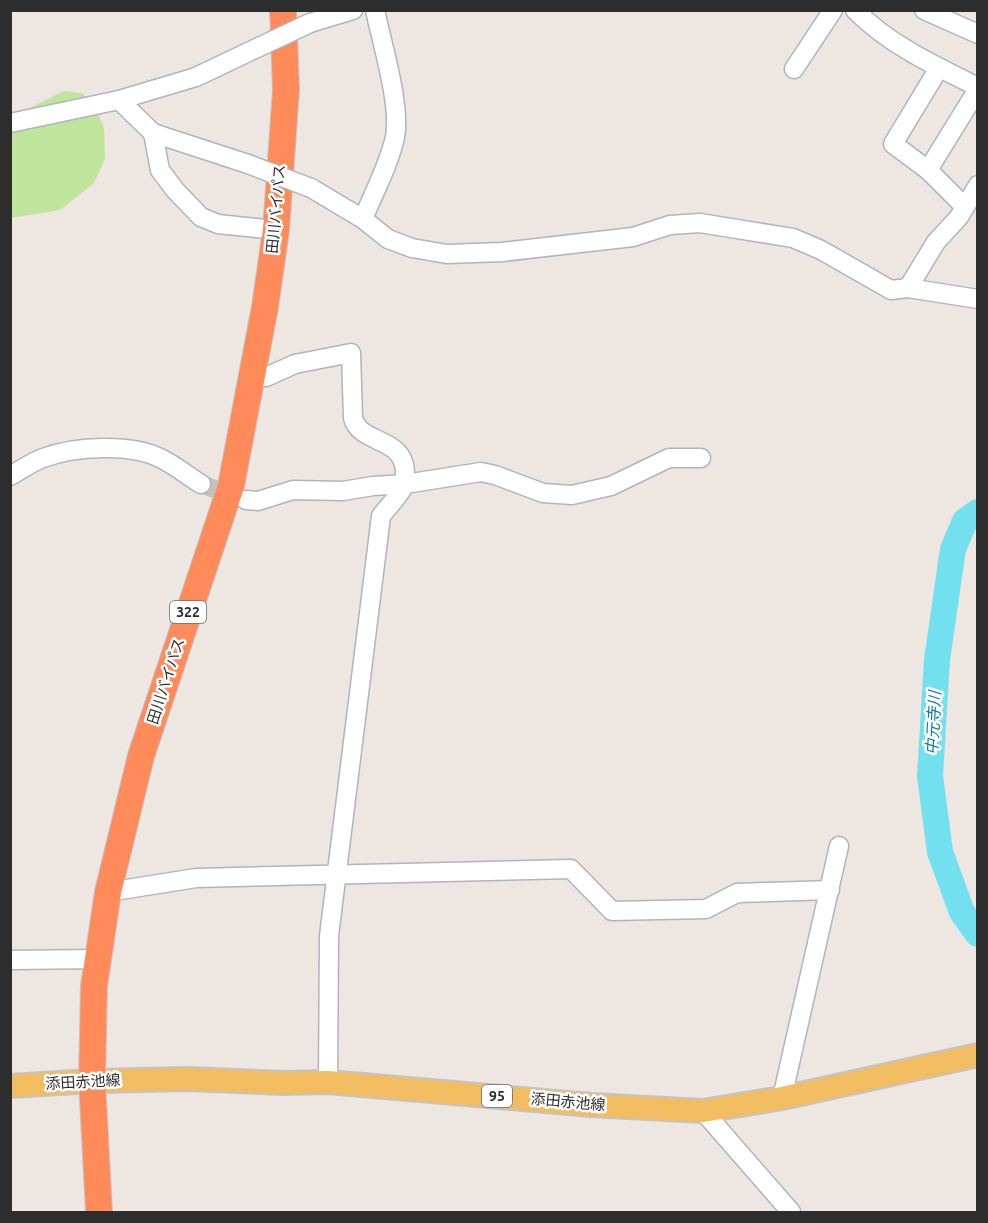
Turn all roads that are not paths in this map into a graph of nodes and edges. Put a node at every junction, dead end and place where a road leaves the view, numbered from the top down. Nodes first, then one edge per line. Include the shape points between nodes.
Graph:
1 (283, 10) edge
2 (353, 10) edge
3 (375, 10) edge
4 (833, 10) edge
5 (855, 10) edge
6 (924, 10) edge
7 (978, 34) edge
8 (939, 68) junction
9 (794, 69) dead end
10 (978, 88) edge
11 (119, 100) junction
12 (10, 123) edge
13 (153, 134) junction
14 (928, 170) junction
15 (978, 185) edge
16 (965, 207) junction
17 (363, 219) junction
18 (276, 230) junction
19 (908, 288) junction
20 (978, 298) edge
21 (251, 375) junction
22 (701, 458) dead end
23 (10, 476) edge
24 (201, 484) tunnel mouth
25 (405, 484) junction
26 (246, 500) tunnel mouth
27 (839, 846) dead end
28 (338, 873) junction
29 (830, 890) junction
30 (108, 892) junction
31 (98, 959) junction
32 (10, 960) edge
33 (978, 1055) edge
34 (92, 1081) junction
35 (328, 1082) junction
36 (10, 1086) edge
37 (782, 1098) junction
38 (703, 1111) junction
39 (99, 1212) edge
40 (791, 1212) edge

1 - 18 highway, 田川バイパス / 322 via 286,90
2 - 11 street, bridge via 310,23 196,77
3 - 17 street via 396,111 395,136
4 - 9 street
5 - 8 street via 870,26
6 - 7 street
8 - 10 street
8 - 14 street via 892,144
10 - 14 street
11 - 12 street
11 - 13 street
13 - 17 street, bridge via 310,188
13 - 18 street via 160,170 201,217 218,224
14 - 16 street
15 - 16 street
16 - 19 street via 936,242
17 - 19 street via 388,239 447,254 502,252 633,237 670,225 700,223 793,238 891,290
18 - 21 highway, 田川バイパス / 322
19 - 20 street
21 - 25 street via 266,377 295,364 351,353 355,427 393,447 405,468
21 - 30 highway, 田川バイパス / 322 via 231,486 141,756
22 - 25 street via 669,458 611,486 572,495 543,493 481,472
23 - 24 street via 43,458 105,448 138,450 161,459
25 - 26 street via 343,491 292,490 258,501
25 - 28 street via 381,516
27 - 29 street
28 - 29 street via 571,869 612,911 706,909 737,893
28 - 30 street via 196,878
28 - 35 street via 329,936
29 - 37 street
30 - 31 highway, 田川バイパス / 322
31 - 32 street
31 - 34 highway, 田川バイパス / 322
33 - 37 main road, 添田赤池線 / 95
34 - 35 main road, 添田赤池線 / 95
34 - 36 main road, 添田赤池線 / 95
34 - 39 highway, 田川バイパス / 322
35 - 38 main road, 添田赤池線 / 95
37 - 38 main road, 添田赤池線 / 95
38 - 40 street

